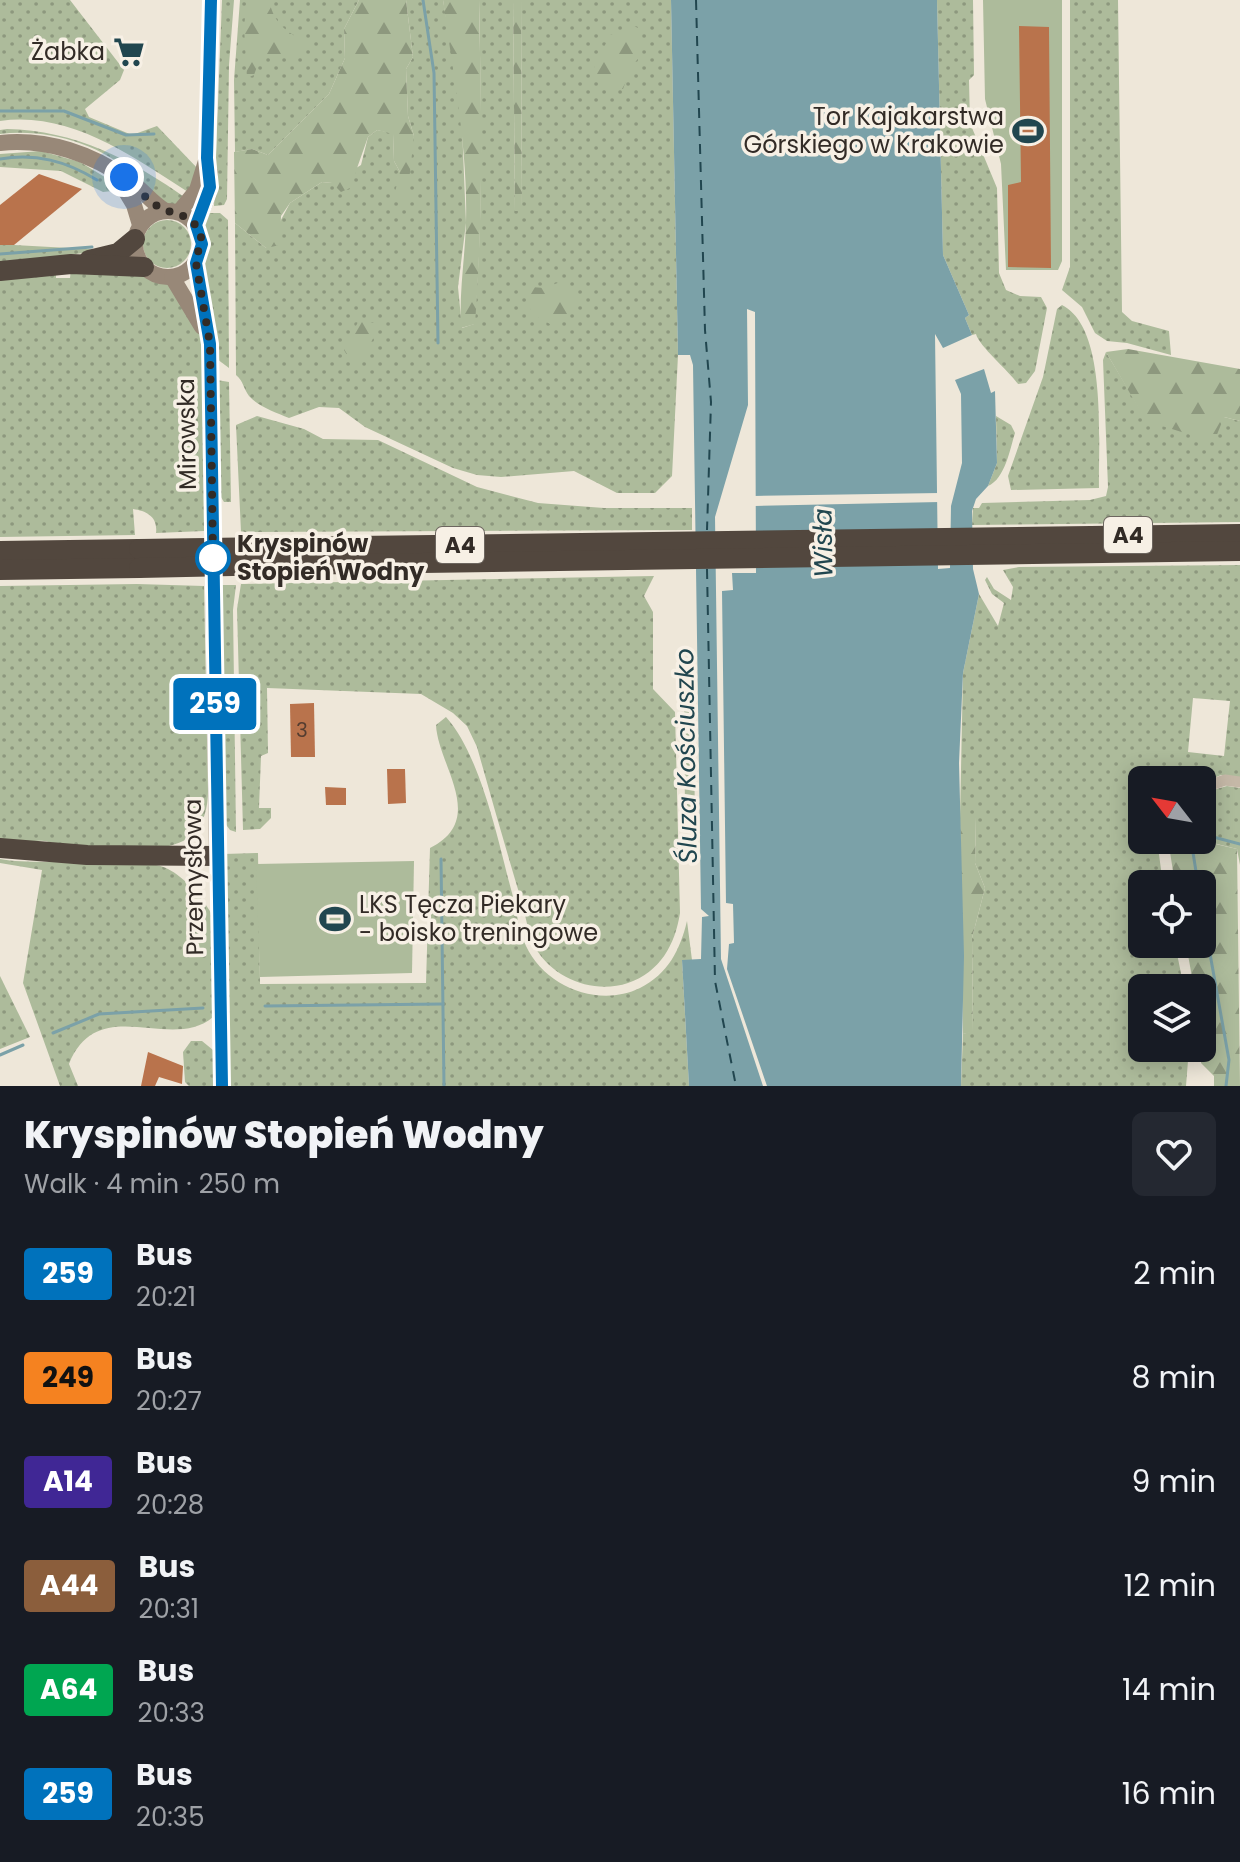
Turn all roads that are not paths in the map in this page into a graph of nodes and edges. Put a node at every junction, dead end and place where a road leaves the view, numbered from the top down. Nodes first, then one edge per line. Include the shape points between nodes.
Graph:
1 (211, 0) edge
2 (0, 143) edge
3 (207, 158) junction
4 (115, 174) junction
5 (171, 211) junction
6 (196, 225) junction
7 (137, 232) junction
8 (196, 263) junction
9 (71, 264) junction
10 (144, 267) junction
11 (0, 271) edge
12 (172, 277) junction
13 (210, 344) junction
14 (212, 524) joint
15 (1240, 534) edge
16 (1016, 546) junction
17 (0, 551) edge
18 (1240, 551) edge
19 (139, 558) junction
20 (0, 570) edge
21 (1240, 782) edge
22 (1216, 783) edge
23 (0, 848) edge
24 (217, 856) junction
25 (222, 1086) edge

1 - 3 main road
2 - 4 main road via 59,146
3 - 5 main road via 200,186
3 - 6 main road via 210,187
4 - 5 main road
4 - 7 main road via 134,205
5 - 6 main road
5 - 7 main road via 150,215
6 - 8 main road via 202,244
7 - 9 highway via 118,253
7 - 10 main road via 135,252
8 - 12 main road
8 - 13 main road, Mirowska
9 - 10 highway
9 - 11 highway
10 - 12 main road via 157,276
12 - 13 main road, Mirowska
13 - 14 main road, Mirowska
14 - 24 main road, Przemysłowa
15 - 16 highway, A4
16 - 18 highway, A4
16 - 19 highway, A4, bridge
17 - 19 highway, A4
19 - 20 highway, A4
21 - 22 street
23 - 24 highway
24 - 25 street, Przemysłowa

